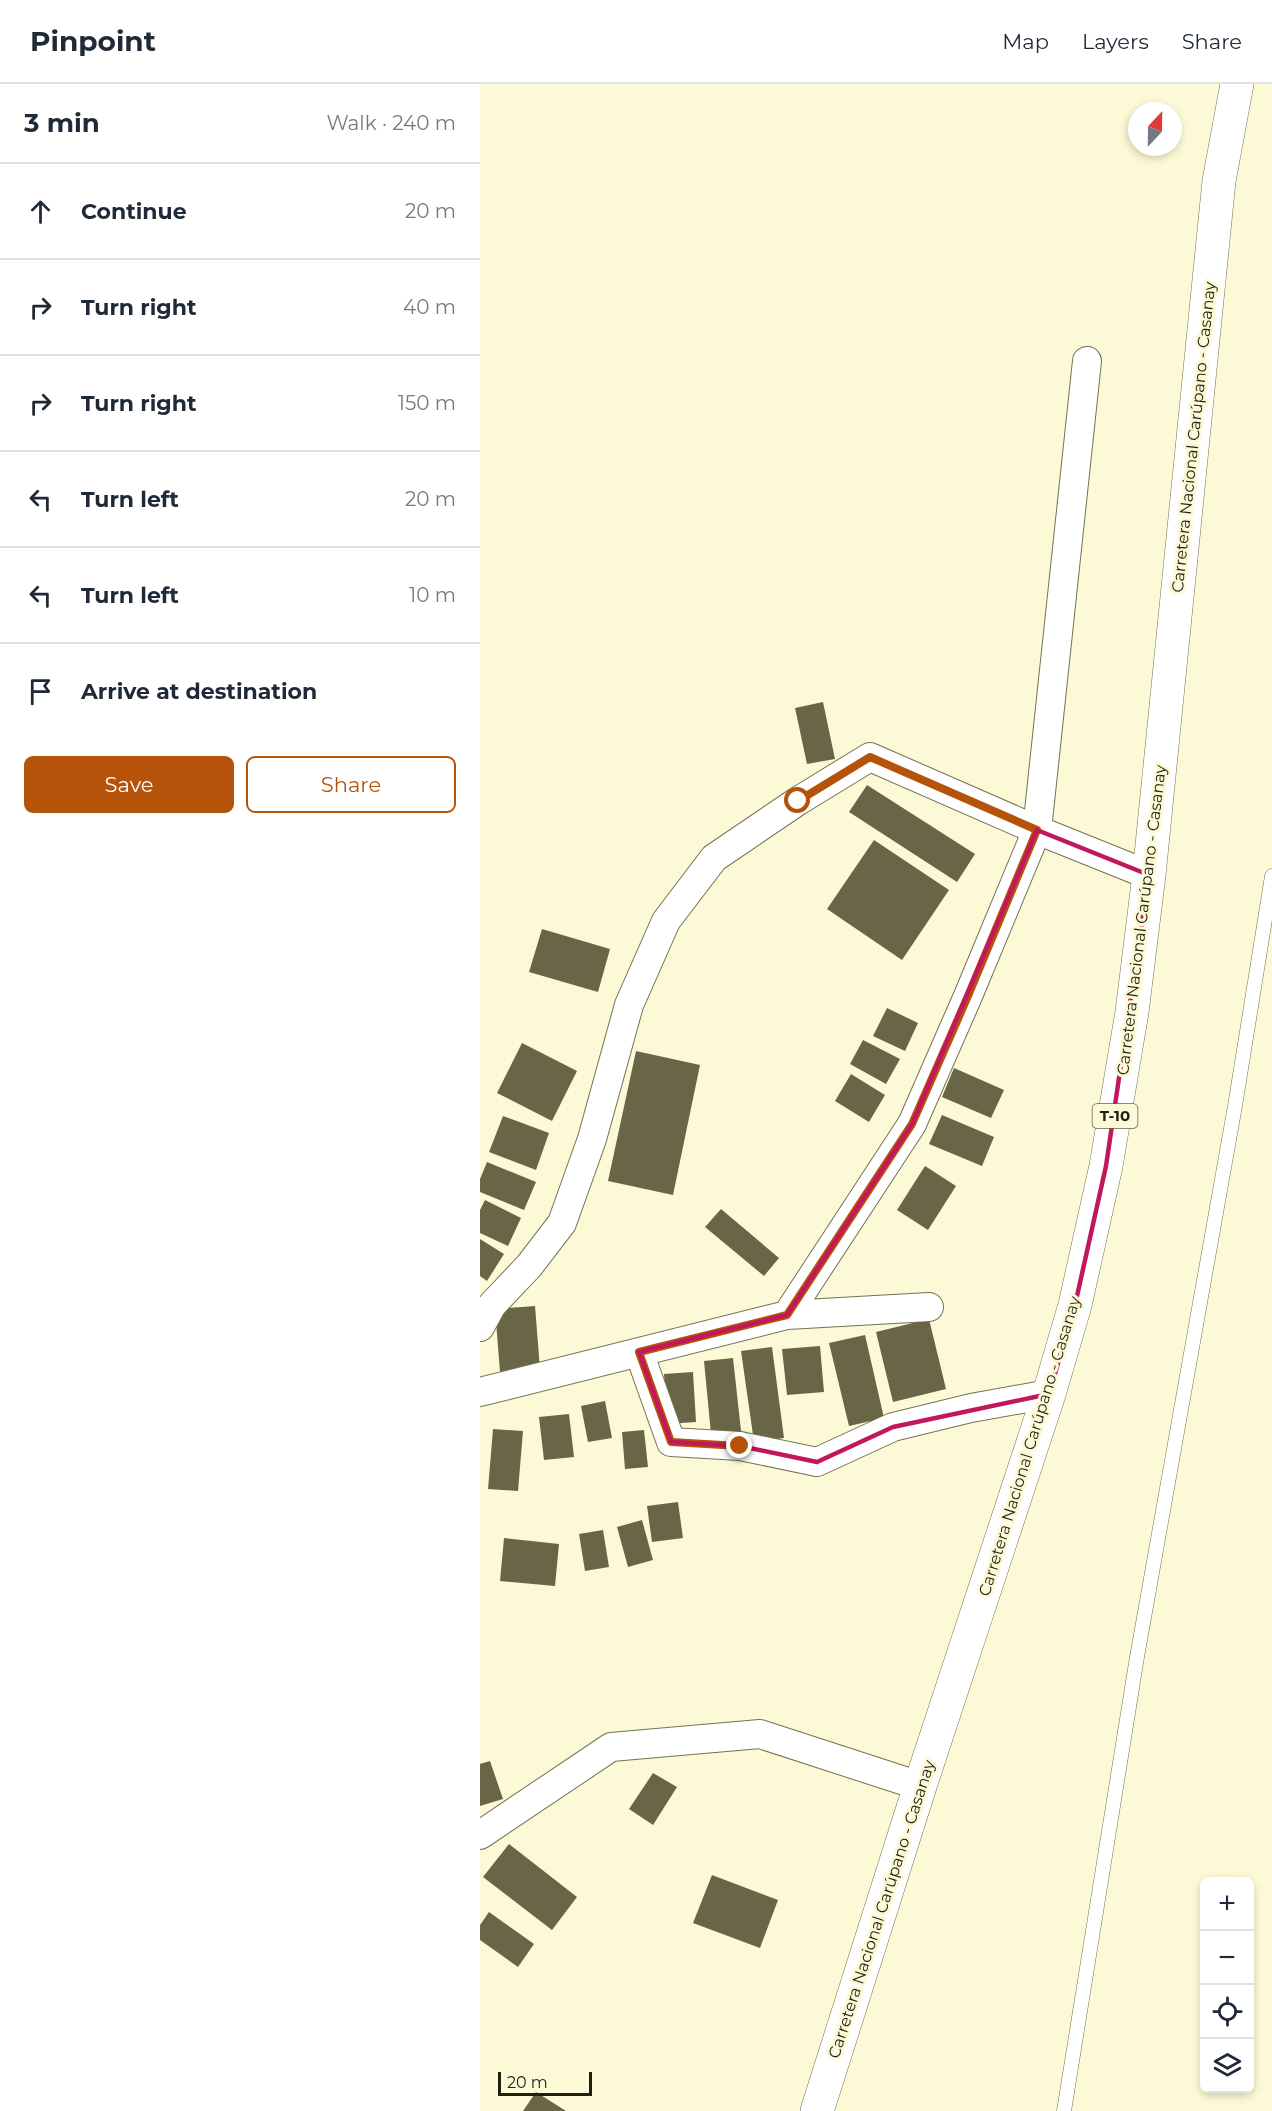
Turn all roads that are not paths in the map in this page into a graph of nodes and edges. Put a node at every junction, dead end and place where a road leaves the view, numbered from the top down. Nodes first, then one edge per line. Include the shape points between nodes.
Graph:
1 (1237, 84) edge
2 (1087, 362) dead end
3 (1037, 830) junction
4 (1149, 874) junction
5 (1272, 876) edge
6 (929, 1307) dead end
7 (787, 1315) junction
8 (480, 1327) edge
9 (639, 1352) junction
10 (480, 1392) edge
11 (1049, 1394) junction
12 (920, 1786) junction
13 (480, 1835) edge
14 (818, 2111) edge
15 (1064, 2111) edge

1 - 4 highway, Carretera Nacional Carúpano - Casanay / T-10 via 1219,181
2 - 3 street
3 - 4 street
3 - 7 street via 912,1124
3 - 8 street via 870,757 714,858 666,921 629,1005 592,1139 562,1223 492,1305
4 - 11 highway, Carretera Nacional Carúpano - Casanay / T-10 via 1132,1012 1106,1166 1075,1305
5 - 15 lane via 1137,1657
6 - 7 street
7 - 9 street
9 - 10 street
9 - 11 street via 671,1442 740,1446 817,1462 893,1427
11 - 12 highway, Carretera Nacional Carúpano - Casanay / T-10
12 - 13 street via 760,1734 611,1747
12 - 14 highway, Carretera Nacional Carúpano - Casanay / T-10

